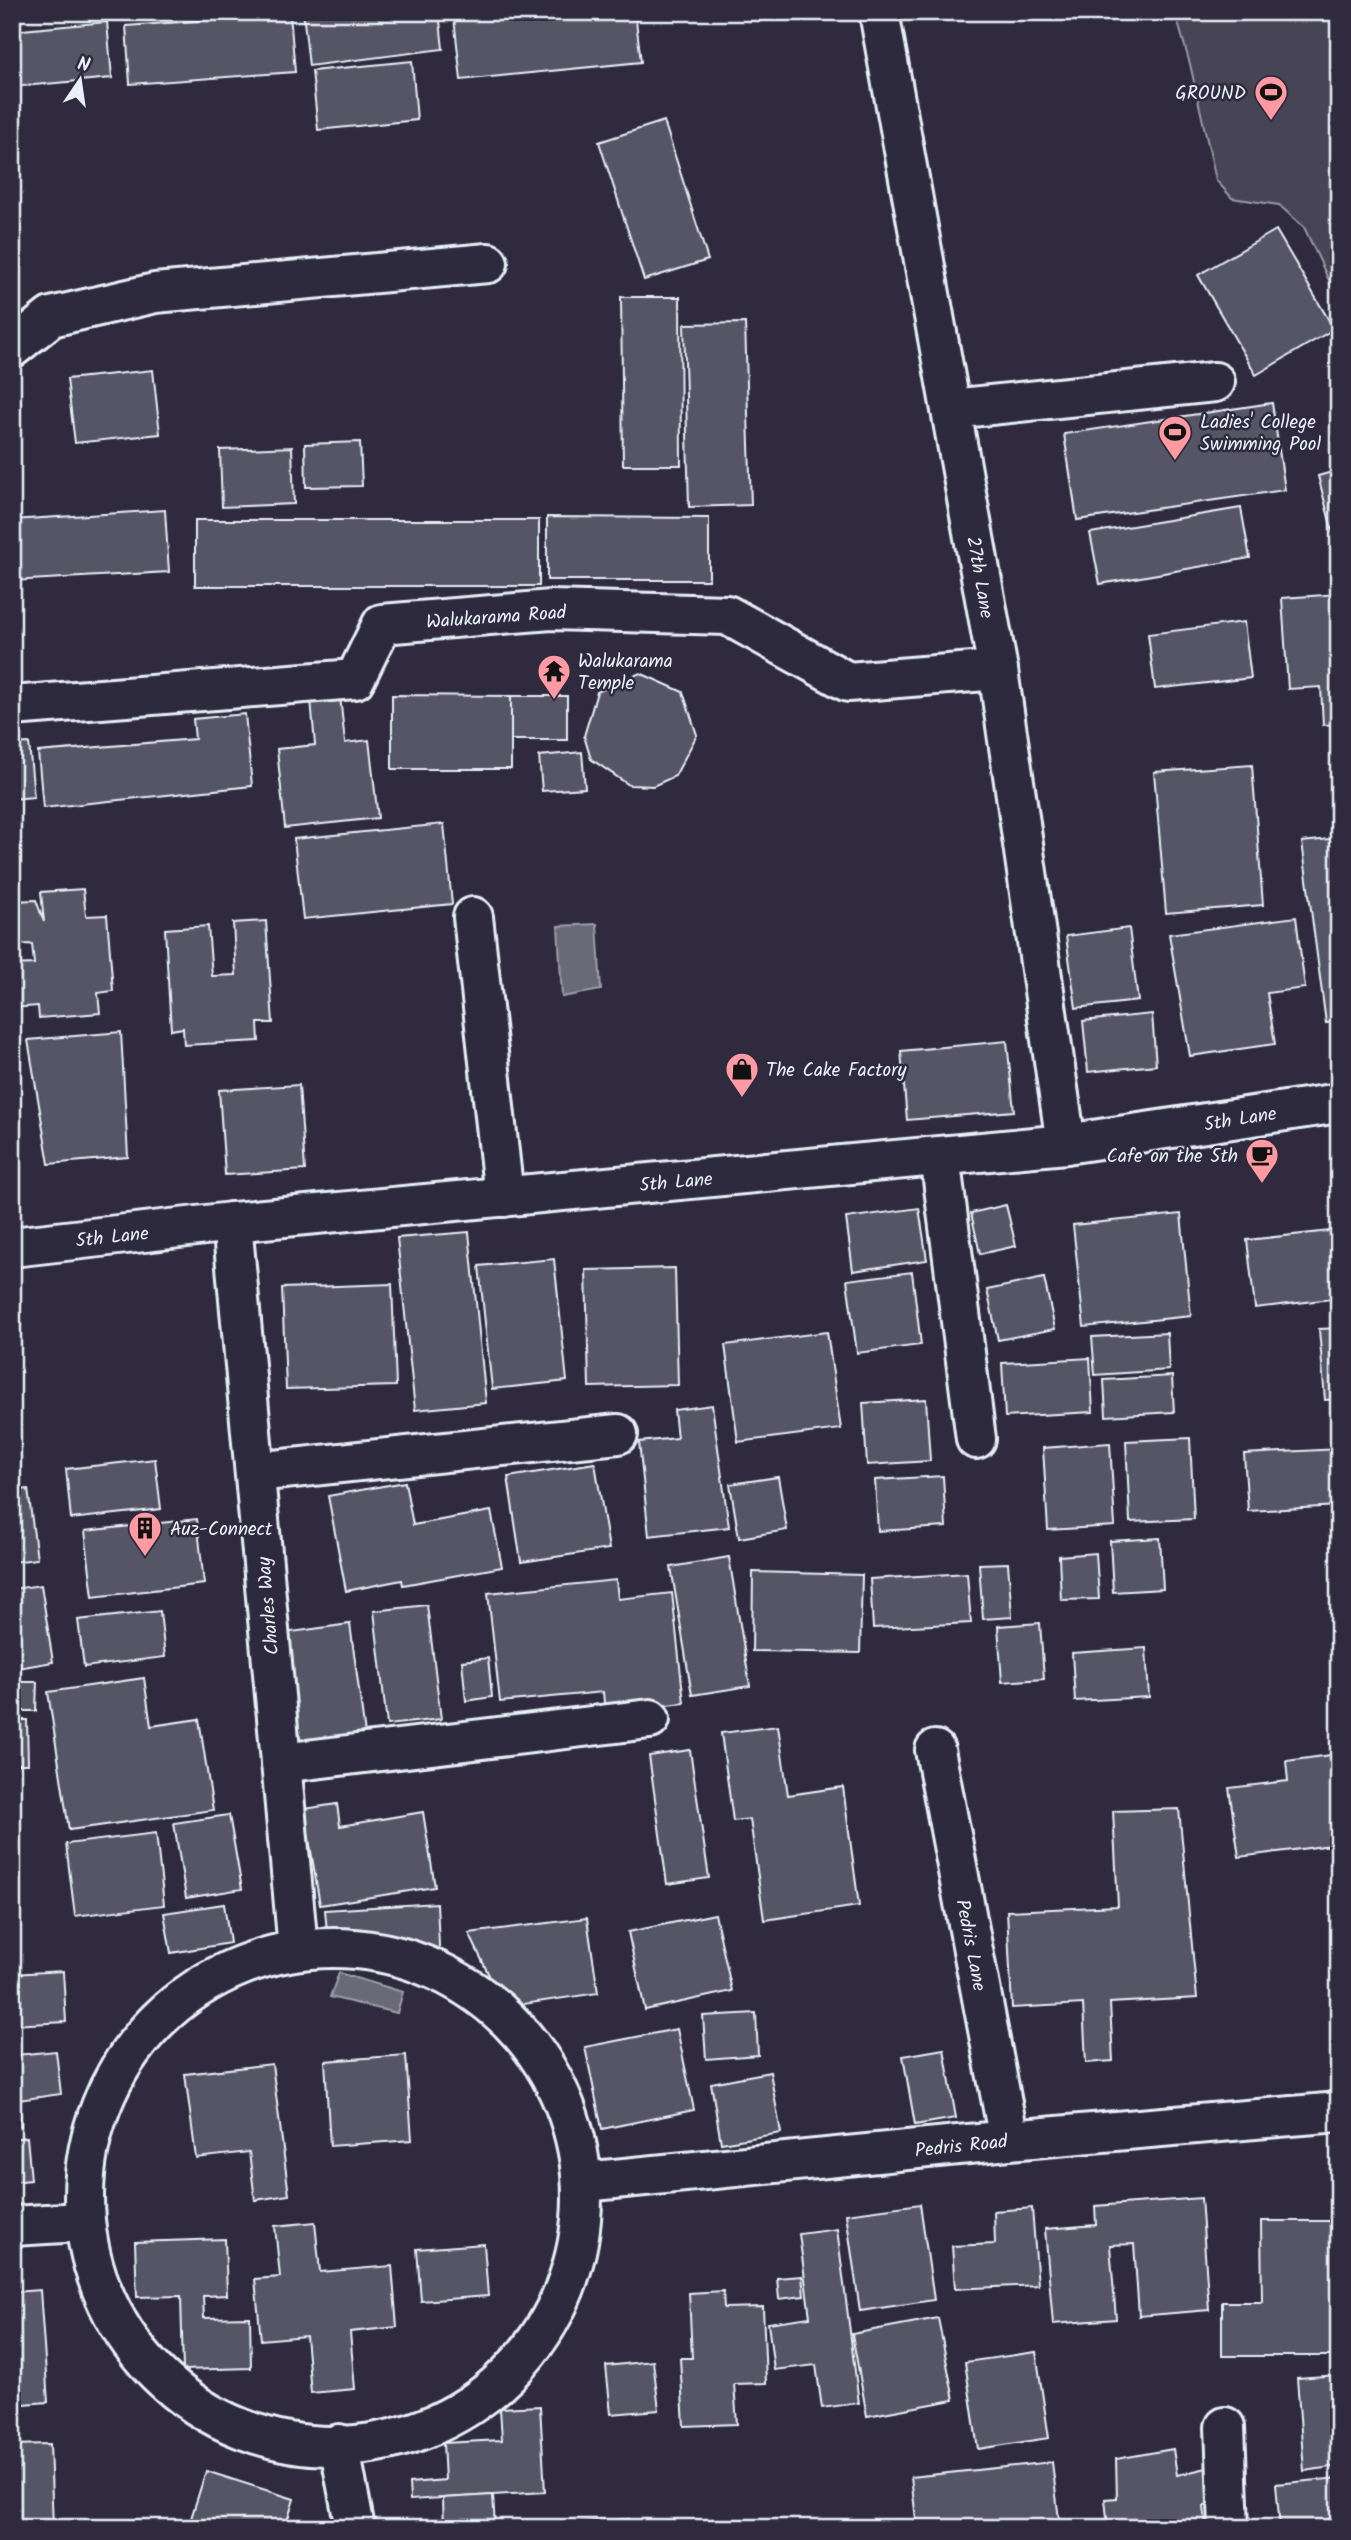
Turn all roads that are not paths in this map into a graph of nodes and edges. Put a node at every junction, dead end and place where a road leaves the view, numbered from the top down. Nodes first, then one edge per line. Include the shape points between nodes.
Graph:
1 (879, 12) edge
2 (488, 263) dead end
3 (12, 348) edge
4 (1215, 382) dead end
5 (951, 409) junction
6 (998, 670) junction
7 (12, 706) edge
8 (473, 917) dead end
9 (1339, 1103) edge
10 (1066, 1144) junction
11 (940, 1156) junction
12 (504, 1197) junction
13 (232, 1222) junction
14 (12, 1247) edge
15 (618, 1434) dead end
16 (976, 1439) dead end
17 (255, 1472) junction
18 (650, 1719) dead end
19 (935, 1750) dead end
20 (281, 1763) junction
21 (298, 1949) junction
22 (1339, 2112) edge
23 (1009, 2140) junction
24 (584, 2182) junction
25 (80, 2222) junction
26 (12, 2226) edge
27 (1225, 2427) dead end
28 (339, 2444) junction
29 (355, 2528) edge
30 (1229, 2528) edge

1 - 5 street, 27th Lane
2 - 3 street via 155,293 51,317
4 - 5 street
5 - 6 street, 27th Lane
6 - 7 street, Walukarama Road via 848,682 727,615 551,610 382,624 355,679
6 - 10 street, 27th Lane
8 - 12 street
9 - 10 street, 5th Lane
10 - 11 street, 5th Lane
11 - 12 street, 5th Lane
11 - 16 street
12 - 13 street, 5th Lane
13 - 14 street, 5th Lane
13 - 17 street, Charles Way
15 - 17 street
17 - 20 street, Charles Way
18 - 20 street
19 - 23 street, Pedris Lane
20 - 21 street, Charles Way
21 - 24 street via 381,1951 458,1980 522,2032 565,2102
21 - 25 street via 225,1970 160,2014 113,2074 86,2146
22 - 23 street, Pedris Road
23 - 24 street, Pedris Road
24 - 28 street via 578,2253 553,2319 509,2376 452,2418 384,2442
25 - 26 street
25 - 28 street via 105,2303 152,2372 220,2421 301,2445
27 - 30 street
28 - 29 street

